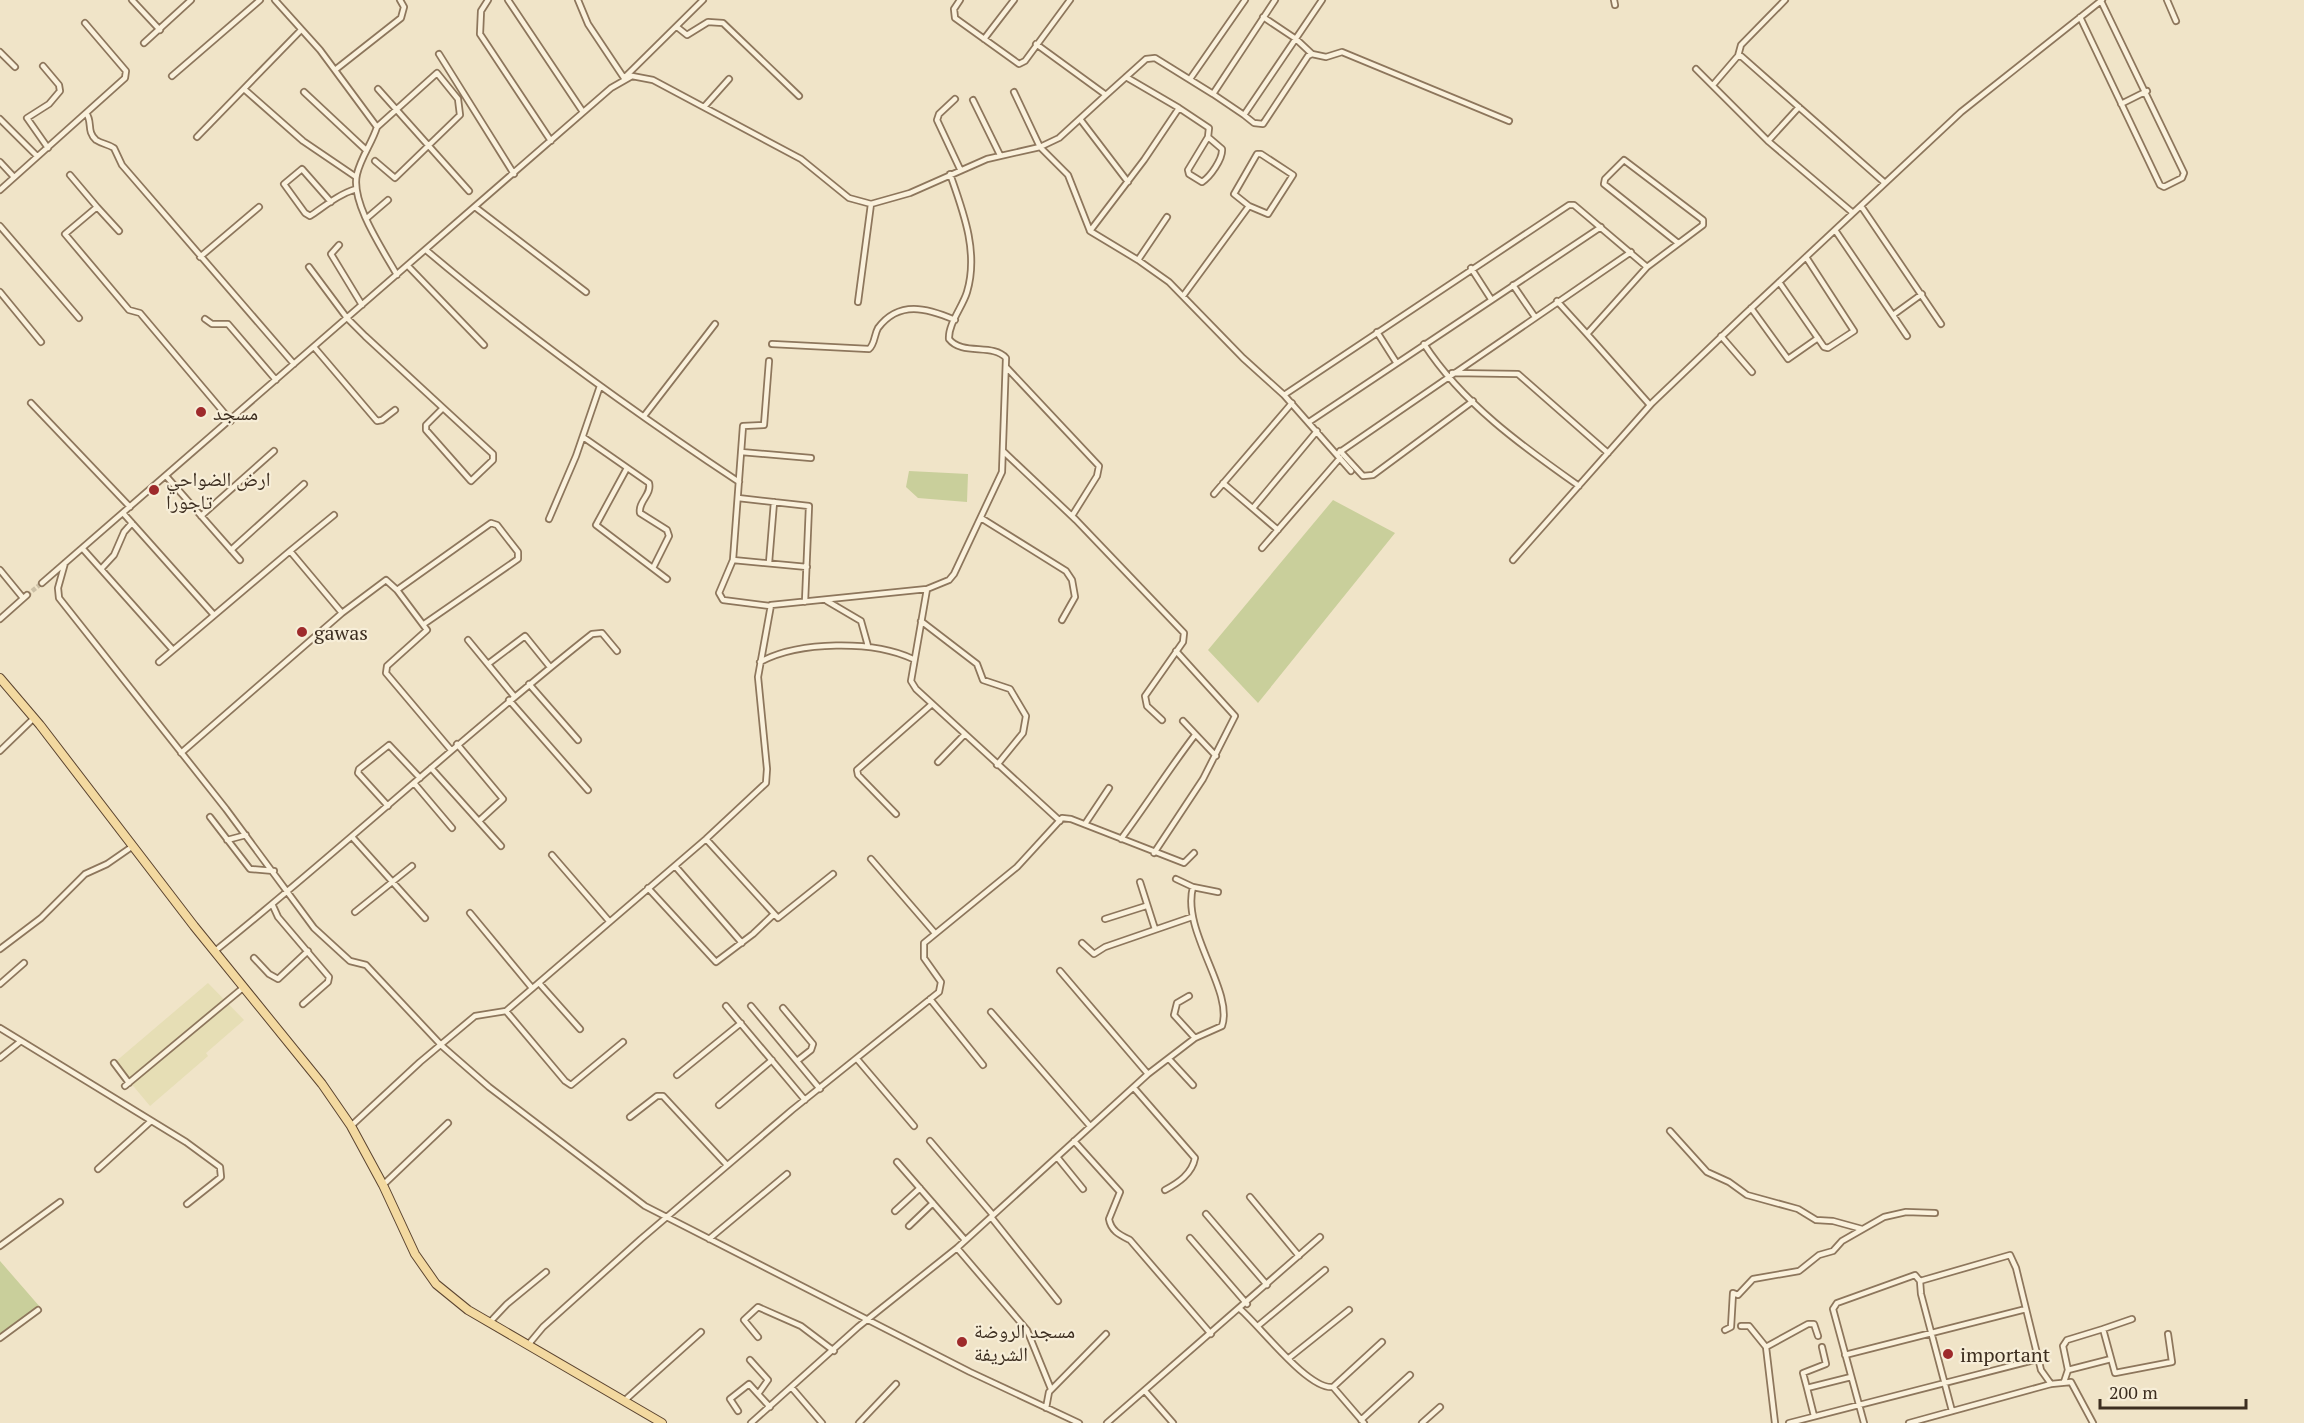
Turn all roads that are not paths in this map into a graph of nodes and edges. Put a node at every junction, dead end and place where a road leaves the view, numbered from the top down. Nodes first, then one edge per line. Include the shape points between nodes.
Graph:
1 (132, 0) edge
2 (191, 0) edge
3 (260, 0) edge
4 (275, 0) edge
5 (400, 0) edge
6 (488, 0) edge
7 (508, 0) edge
8 (578, 0) edge
9 (703, 0) edge
10 (960, 0) edge
11 (1014, 0) edge
12 (1070, 0) edge
13 (1245, 0) edge
14 (1275, 0) edge
15 (1322, 0) edge
16 (1785, 0) edge
17 (2102, 0) edge
18 (2168, 0) edge
19 (1263, 17) junction
20 (2080, 17) junction
21 (2176, 21) dead end
22 (85, 23) dead end
23 (677, 27) junction
24 (160, 30) junction
25 (301, 30) junction
26 (984, 39) junction
27 (1296, 39) junction
28 (144, 43) dead end
29 (1036, 44) junction
30 (0, 52) edge
31 (440, 54) dead end
32 (1312, 54) junction
33 (1738, 56) junction
34 (43, 66) dead end
35 (15, 67) dead end
36 (1696, 69) dead end
37 (335, 70) junction
38 (172, 76) dead end
39 (1126, 77) junction
40 (624, 78) junction
41 (729, 79) dead end
42 (1191, 79) junction
43 (1713, 85) junction
44 (244, 88) junction
45 (378, 89) dead end
46 (2147, 91) junction
47 (304, 92) dead end
48 (1014, 92) dead end
49 (1212, 94) junction
50 (1106, 95) junction
51 (799, 96) dead end
52 (955, 99) dead end
53 (973, 100) dead end
54 (2121, 104) junction
55 (704, 107) junction
56 (1799, 107) junction
57 (1179, 108) junction
58 (397, 110) junction
59 (583, 112) junction
60 (87, 113) junction
61 (1244, 116) junction
62 (0, 119) edge
63 (1080, 119) junction
64 (1509, 121) dead end
65 (377, 127) junction
66 (196, 137) dead end
67 (1208, 137) junction
68 (551, 141) junction
69 (1768, 141) junction
70 (429, 145) junction
71 (1040, 147) junction
72 (48, 148) junction
73 (366, 150) junction
74 (1000, 155) junction
75 (37, 156) junction
76 (375, 161) dead end
77 (0, 162) edge
78 (960, 169) junction
79 (514, 174) junction
80 (950, 174) junction
81 (70, 175) dead end
82 (14, 177) junction
83 (356, 177) junction
84 (1128, 182) junction
85 (1885, 183) junction
86 (356, 189) junction
87 (0, 190) edge
88 (469, 191) dead end
89 (388, 200) dead end
90 (331, 202) junction
91 (871, 204) junction
92 (1249, 206) junction
93 (1861, 206) junction
94 (97, 207) junction
95 (259, 207) dead end
96 (475, 207) junction
97 (1853, 213) junction
98 (1167, 217) dead end
99 (367, 218) junction
100 (0, 226) edge
101 (1601, 227) junction
102 (1835, 230) junction
103 (119, 231) dead end
104 (1090, 231) junction
105 (1678, 243) junction
106 (339, 245) dead end
107 (426, 250) junction
108 (1631, 252) junction
109 (200, 257) junction
110 (1806, 257) junction
111 (1138, 260) junction
112 (408, 266) junction
113 (309, 267) dead end
114 (1647, 267) junction
115 (1471, 268) junction
116 (397, 275) junction
117 (1779, 282) junction
118 (1513, 285) junction
119 (0, 292) edge
120 (586, 292) dead end
121 (1922, 294) junction
122 (1183, 296) junction
123 (1491, 299) junction
124 (1557, 301) junction
125 (858, 302) dead end
126 (362, 305) junction
127 (1751, 308) junction
128 (1893, 315) junction
129 (1535, 317) junction
130 (79, 318) dead end
131 (347, 318) junction
132 (205, 319) dead end
133 (955, 320) junction
134 (715, 324) dead end
135 (1941, 324) dead end
136 (1377, 332) junction
137 (1587, 334) junction
138 (1721, 336) junction
139 (1907, 336) dead end
140 (1818, 338) junction
141 (41, 342) dead end
142 (772, 344) dead end
143 (1424, 344) junction
144 (484, 345) dead end
145 (314, 347) junction
146 (769, 361) dead end
147 (1396, 362) junction
148 (294, 364) junction
149 (1007, 368) junction
150 (1752, 372) dead end
151 (1450, 374) junction
152 (276, 380) junction
153 (600, 386) junction
154 (1284, 395) junction
155 (1473, 401) junction
156 (31, 403) dead end
157 (1292, 403) junction
158 (1650, 405) junction
159 (442, 409) junction
160 (395, 410) dead end
161 (644, 416) junction
162 (231, 421) junction
163 (1309, 422) junction
164 (1317, 432) junction
165 (583, 437) junction
166 (274, 451) dead end
167 (741, 452) junction
168 (1004, 452) junction
169 (1608, 453) junction
170 (1339, 454) junction
171 (811, 458) dead end
172 (627, 468) junction
173 (1351, 471) dead end
174 (166, 476) junction
175 (739, 482) junction
176 (1223, 483) junction
177 (304, 484) dead end
178 (1579, 486) junction
179 (1214, 494) dead end
180 (738, 498) junction
181 (774, 501) junction
182 (130, 507) junction
183 (1252, 508) junction
184 (123, 513) junction
185 (334, 515) dead end
186 (201, 516) junction
187 (1072, 516) junction
188 (981, 518) junction
189 (549, 519) dead end
190 (132, 523) junction
191 (1278, 530) junction
192 (1262, 548) dead end
193 (83, 549) junction
194 (231, 550) junction
195 (290, 551) junction
196 (240, 560) dead end
197 (733, 560) junction
198 (1513, 560) dead end
199 (65, 563) junction
200 (769, 563) junction
201 (807, 567) junction
202 (652, 568) junction
203 (101, 569) junction
204 (0, 570) edge
205 (667, 579) dead end
206 (42, 583) tunnel mouth
207 (927, 589) junction
208 (397, 590) junction
209 (826, 601) junction
210 (805, 602) junction
211 (770, 606) junction
212 (342, 613) junction
213 (214, 615) junction
214 (0, 619) edge
215 (1062, 620) dead end
216 (921, 621) junction
217 (424, 624) junction
218 (468, 639) dead end
219 (868, 646) junction
220 (173, 650) junction
221 (617, 651) dead end
222 (1176, 651) junction
223 (914, 659) junction
224 (159, 662) dead end
225 (760, 662) junction
226 (488, 664) junction
227 (550, 668) junction
228 (0, 678) edge
229 (529, 684) junction
230 (514, 696) junction
231 (509, 700) junction
232 (932, 704) junction
233 (34, 718) junction
234 (1162, 720) dead end
235 (1183, 721) dead end
236 (964, 734) junction
237 (1195, 735) junction
238 (578, 740) dead end
239 (457, 744) junction
240 (451, 750) junction
241 (0, 751) edge
242 (181, 753) junction
243 (1216, 756) junction
244 (938, 762) dead end
245 (997, 765) junction
246 (431, 768) junction
247 (420, 778) junction
248 (414, 783) junction
249 (1109, 788) dead end
250 (588, 790) dead end
251 (388, 806) junction
252 (896, 814) dead end
253 (210, 818) dead end
254 (479, 821) junction
255 (1060, 821) junction
256 (1085, 824) junction
257 (452, 828) dead end
258 (246, 836) junction
259 (353, 838) junction
260 (706, 839) junction
261 (1121, 839) junction
262 (227, 840) junction
263 (133, 846) junction
264 (501, 846) dead end
265 (1154, 853) junction
266 (1194, 853) dead end
267 (552, 855) dead end
268 (871, 859) dead end
269 (412, 866) dead end
270 (675, 866) junction
271 (274, 871) junction
272 (833, 874) dead end
273 (1176, 879) dead end
274 (393, 882) junction
275 (1140, 882) dead end
276 (1193, 887) junction
277 (648, 888) junction
278 (289, 892) junction
279 (1218, 892) dead end
280 (273, 906) junction
281 (1146, 906) junction
282 (355, 912) dead end
283 (470, 913) dead end
284 (773, 915) junction
285 (1192, 917) junction
286 (425, 918) dead end
287 (1105, 919) dead end
288 (609, 921) junction
289 (1155, 929) junction
290 (934, 932) junction
291 (742, 943) junction
292 (1082, 943) dead end
293 (0, 949) edge
294 (215, 951) junction
295 (308, 951) junction
296 (254, 958) dead end
297 (24, 963) dead end
298 (1060, 971) dead end
299 (539, 983) junction
300 (0, 984) edge
301 (244, 987) junction
302 (532, 988) junction
303 (1189, 996) dead end
304 (930, 999) junction
305 (303, 1004) dead end
306 (726, 1006) dead end
307 (751, 1006) dead end
308 (783, 1008) dead end
309 (506, 1011) junction
310 (991, 1012) dead end
311 (741, 1023) junction
312 (0, 1028) edge
313 (580, 1029) dead end
314 (1195, 1038) junction
315 (21, 1041) junction
316 (623, 1042) dead end
317 (442, 1046) junction
318 (0, 1058) edge
319 (857, 1059) junction
320 (1168, 1059) junction
321 (772, 1060) junction
322 (797, 1061) junction
323 (114, 1063) dead end
324 (983, 1065) dead end
325 (1148, 1074) junction
326 (677, 1075) dead end
327 (1192, 1085) dead end
328 (1134, 1088) junction
329 (820, 1089) junction
330 (805, 1100) junction
331 (719, 1105) dead end
332 (630, 1117) dead end
333 (151, 1121) junction
334 (448, 1123) dead end
335 (351, 1126) junction
336 (914, 1126) dead end
337 (1090, 1126) junction
338 (1670, 1131) dead end
339 (930, 1141) dead end
340 (1074, 1141) junction
341 (1057, 1157) junction
342 (897, 1162) dead end
343 (728, 1165) junction
344 (98, 1169) dead end
345 (787, 1174) dead end
346 (383, 1185) junction
347 (920, 1188) junction
348 (1083, 1189) dead end
349 (1165, 1190) dead end
350 (1250, 1197) dead end
351 (60, 1202) dead end
352 (933, 1203) junction
353 (187, 1204) dead end
354 (895, 1211) dead end
355 (1935, 1213) dead end
356 (1206, 1214) dead end
357 (992, 1216) junction
358 (668, 1218) junction
359 (909, 1226) dead end
360 (1862, 1229) junction
361 (1320, 1237) dead end
362 (1190, 1238) dead end
363 (709, 1239) junction
364 (965, 1240) junction
365 (0, 1246) edge
366 (957, 1248) junction
367 (1299, 1257) junction
368 (1325, 1270) dead end
369 (546, 1272) dead end
370 (1920, 1281) junction
371 (1267, 1285) junction
372 (1058, 1301) dead end
373 (1246, 1304) junction
374 (1240, 1309) junction
375 (2026, 1309) junction
376 (38, 1310) dead end
377 (1350, 1310) dead end
378 (2132, 1319) dead end
379 (866, 1320) junction
380 (490, 1322) junction
381 (1259, 1325) junction
382 (1741, 1326) dead end
383 (2103, 1329) junction
384 (1725, 1330) dead end
385 (701, 1332) dead end
386 (1932, 1333) junction
387 (1106, 1334) dead end
388 (2168, 1334) dead end
389 (1211, 1335) junction
390 (1818, 1336) dead end
391 (758, 1337) dead end
392 (0, 1338) edge
393 (1382, 1342) dead end
394 (528, 1345) junction
395 (1766, 1347) junction
396 (1822, 1347) dead end
397 (834, 1351) junction
398 (1845, 1355) junction
399 (1288, 1358) junction
400 (2038, 1359) junction
401 (2111, 1359) junction
402 (750, 1360) dead end
403 (2068, 1370) junction
404 (1410, 1376) dead end
405 (1851, 1377) junction
406 (2064, 1382) junction
407 (1945, 1383) junction
408 (896, 1384) dead end
409 (2051, 1384) junction
410 (1333, 1387) junction
411 (792, 1388) junction
412 (1807, 1388) junction
413 (1051, 1389) junction
414 (1145, 1391) junction
415 (758, 1394) junction
416 (624, 1401) junction
417 (1859, 1406) junction
418 (770, 1407) junction
419 (1440, 1407) dead end
420 (1046, 1408) junction
421 (738, 1411) dead end
422 (1952, 1411) junction
423 (1814, 1416) junction
424 (1362, 1421) edge
425 (662, 1423) edge
426 (751, 1423) edge
427 (822, 1423) edge
428 (859, 1423) edge
429 (1079, 1423) edge
430 (1107, 1423) edge
431 (1173, 1423) edge
432 (1422, 1423) edge
433 (1775, 1423) edge
434 (1789, 1423) edge
435 (1864, 1423) edge
436 (1909, 1423) edge
437 (2093, 1423) edge

1 - 24 street
2 - 24 street
3 - 38 street
4 - 25 street
5 - 37 street via 404,8 401,18
6 - 68 street via 481,11 480,34
7 - 59 street
8 - 40 street via 588,24
9 - 23 street
10 - 26 street via 954,15
11 - 26 street
12 - 29 street
13 - 42 street
14 - 19 street
15 - 27 street
16 - 33 street via 1741,45
17 - 20 street
17 - 46 street
18 - 21 street
19 - 27 street
19 - 49 street
20 - 54 street
20 - 85 street via 1961,112
22 - 60 street via 127,74
23 - 40 street
23 - 51 street via 687,35 708,22 723,23
24 - 28 street
25 - 37 street
25 - 44 street
26 - 29 street via 1020,64
27 - 32 street
27 - 61 street
29 - 50 street
30 - 35 street
31 - 79 street
32 - 61 street via 1263,124
32 - 64 street via 1326,57 1336,52 1347,53
33 - 43 street
33 - 56 street
34 - 72 street via 59,84 60,92 27,118
36 - 43 street
37 - 65 street
39 - 42 street via 1146,59 1155,58
39 - 50 street
39 - 57 street
40 - 55 street via 645,77
40 - 59 street
41 - 55 street
42 - 49 street
43 - 69 street
44 - 66 street
44 - 83 street via 303,141
45 - 58 street
46 - 54 street
46 - 54 street via 2184,173 2182,178 2164,187 2160,185
47 - 73 street
48 - 71 street
49 - 61 street
50 - 63 street
52 - 78 street via 937,120
53 - 74 street
55 - 91 street via 801,159 849,198
56 - 69 street
56 - 85 street
57 - 67 street via 1209,128
57 - 84 street
58 - 65 street
58 - 70 street
58 - 70 street via 435,74 440,74 458,99 460,115
59 - 68 street
60 - 72 street
60 - 109 street via 92,136 114,148 123,165
62 - 75 street
63 - 71 street via 1059,138
63 - 84 street
65 - 73 street
67 - 67 street via 1222,149 1222,155 1202,182 1188,170
68 - 79 street
69 - 97 street
70 - 76 street via 395,178
70 - 88 street
71 - 74 street
71 - 104 street via 1068,175
72 - 75 street
73 - 83 street
74 - 78 street
75 - 82 street
77 - 82 street
78 - 80 street
79 - 96 street
80 - 91 street via 910,193
80 - 133 street via 970,247 969,282
81 - 94 street
82 - 87 street
83 - 86 street
84 - 104 street
85 - 93 street
86 - 90 street
86 - 99 street
89 - 99 street
90 - 90 street via 308,216 284,184 302,169
91 - 125 street
92 - 92 street via 1234,191 1257,154 1292,173 1270,213 1263,214
92 - 122 street
93 - 97 street
93 - 121 street
94 - 103 street
94 - 162 street via 65,234 129,310 140,313
95 - 109 street
96 - 107 street
96 - 120 street
97 - 102 street
98 - 111 street
99 - 116 street
100 - 130 street
101 - 108 street
101 - 115 street via 1569,205
101 - 118 street
102 - 110 street
102 - 128 street
104 - 111 street
105 - 105 street via 1703,225 1703,220 1622,161 1604,184
105 - 114 street
106 - 126 street via 331,254
107 - 112 street
107 - 153 street
108 - 114 street
108 - 124 street
109 - 148 street
110 - 117 street
110 - 140 street via 1854,328 1828,348
111 - 122 street
112 - 116 street
112 - 144 street
113 - 131 street
114 - 137 street
115 - 123 street
115 - 136 street
116 - 126 street
117 - 127 street
117 - 140 street
118 - 123 street
118 - 129 street
119 - 141 street
121 - 128 street
121 - 135 street
122 - 154 street
123 - 143 street
124 - 129 street
124 - 137 street
126 - 131 street
127 - 138 street
127 - 140 street via 1788,359
128 - 139 street
129 - 151 street
131 - 145 street
131 - 159 street
132 - 152 street via 212,324 228,324
133 - 142 street via 923,309 906,309 882,324 869,349
133 - 149 street via 949,335 951,341 1001,353
134 - 161 street
136 - 147 street
136 - 154 street
137 - 158 street
138 - 150 street
138 - 158 street
143 - 147 street
143 - 151 street
145 - 148 street
145 - 160 street via 377,421
146 - 167 street via 764,425 743,426
147 - 163 street
148 - 152 street
149 - 168 street
149 - 187 street via 1099,466
151 - 155 street
151 - 169 street via 1518,374
151 - 170 street
152 - 162 street
153 - 161 street
153 - 165 street
154 - 157 street
155 - 170 street via 1373,475 1363,476
155 - 178 street via 1518,441
156 - 182 street
157 - 163 street
157 - 176 street
158 - 169 street
159 - 159 street via 494,456 471,481 426,430 426,425
161 - 175 street
162 - 174 street
163 - 164 street
164 - 170 street
164 - 183 street
165 - 172 street
165 - 189 street
166 - 186 street
167 - 171 street
167 - 175 street
168 - 187 street
168 - 188 street via 1002,472
169 - 178 street
170 - 173 street
170 - 191 street
172 - 202 street via 650,486 639,508 641,514 669,534
172 - 202 street via 596,525
174 - 182 street
174 - 186 street
175 - 180 street
176 - 179 street
176 - 183 street
177 - 194 street
178 - 198 street
180 - 181 street
180 - 197 street
181 - 200 street
181 - 201 street via 810,507
182 - 184 street
183 - 191 street
184 - 190 street
184 - 193 street
185 - 195 street
186 - 194 street
187 - 222 street via 1184,633
188 - 207 street via 954,574
188 - 215 street via 1066,571 1075,597
190 - 203 street
190 - 213 street
191 - 192 street
193 - 199 street
193 - 203 street
194 - 196 street
195 - 212 street
195 - 213 street
197 - 200 street
197 - 211 street via 720,589 721,599
199 - 206 street
199 - 242 street via 59,598
200 - 201 street
201 - 210 street
202 - 205 street
203 - 220 street
204 - 214 street via 25,596
207 - 209 street
207 - 216 street
208 - 212 street via 384,581
208 - 217 street
208 - 217 street via 491,523 504,534 518,552 518,559
209 - 210 street
209 - 219 street via 861,621
210 - 211 street
211 - 225 street
212 - 242 street
213 - 220 street
216 - 223 street
216 - 245 street via 977,664 983,680 1010,689 1026,716 1023,733
217 - 240 street via 426,633 387,666 386,672
218 - 226 street
219 - 223 street
219 - 225 street via 783,651
220 - 224 street
221 - 227 street via 602,633 596,632
222 - 234 street via 1145,696 1147,706
222 - 243 street via 1235,714
223 - 232 street via 911,683
225 - 260 street via 759,696 767,779
226 - 227 street via 525,636
226 - 230 street
227 - 229 street
228 - 233 main road
229 - 230 street
229 - 238 street
230 - 231 street
231 - 239 street
231 - 250 street
232 - 236 street
232 - 252 street via 858,770
233 - 241 street
233 - 263 main road
235 - 237 street
236 - 244 street
236 - 245 street
237 - 243 street
237 - 261 street
239 - 240 street
239 - 254 street via 503,799
240 - 246 street
242 - 258 street
243 - 265 street
245 - 255 street
246 - 247 street
246 - 254 street
247 - 248 street
247 - 251 street via 389,745 359,769 358,773
248 - 251 street
248 - 257 street
249 - 256 street
251 - 259 street
253 - 262 street
254 - 264 street
255 - 256 street via 1067,817
255 - 290 street via 1017,867
256 - 261 street
258 - 262 street
258 - 271 street
259 - 274 street
259 - 278 street
260 - 270 street
260 - 284 street
261 - 265 street
262 - 271 street via 250,869
263 - 293 street via 85,874 40,918
263 - 294 main road
265 - 266 street via 1185,864
267 - 288 street
268 - 290 street
269 - 274 street
270 - 277 street
270 - 291 street
271 - 278 street
272 - 284 street via 782,917
273 - 276 street
274 - 282 street
274 - 286 street
275 - 281 street
276 - 279 street
276 - 285 street
277 - 288 street
277 - 291 street via 713,962
278 - 280 street
278 - 317 street via 316,930 351,962 366,965
280 - 294 street
280 - 295 street
281 - 287 street
281 - 289 street
283 - 302 street
284 - 291 street
285 - 289 street
285 - 314 street via 1219,994 1224,1021 1220,1028
288 - 299 street
289 - 292 street via 1094,954
290 - 304 street via 922,946 924,958 942,984
294 - 301 main road
295 - 296 street via 277,979
295 - 305 street via 330,979
297 - 300 street
298 - 325 street
299 - 302 street
299 - 313 street
301 - 323 street via 127,1084
301 - 335 main road
302 - 309 street
303 - 314 street via 1177,1004 1174,1015
304 - 319 street
304 - 324 street
306 - 311 street
307 - 322 street
308 - 322 street via 813,1044
309 - 316 street via 571,1085
309 - 317 street via 477,1015
310 - 337 street
311 - 321 street
311 - 326 street
312 - 315 street
314 - 320 street
315 - 318 street
315 - 333 street
317 - 335 street
317 - 358 street via 563,1144 645,1206
319 - 329 street
319 - 336 street
320 - 325 street
320 - 327 street
321 - 330 street
321 - 331 street
322 - 329 street
325 - 328 street
328 - 337 street
328 - 349 street via 1195,1158 1182,1180
329 - 330 street
330 - 343 street
332 - 343 street via 657,1096 663,1096
333 - 344 street
333 - 353 street via 222,1170 219,1179
334 - 346 street
335 - 346 main road
337 - 340 street
338 - 360 street via 1707,1172 1747,1195 1798,1209 1816,1220
339 - 357 street
340 - 341 street
340 - 389 street via 1120,1192 1109,1218 1111,1227 1130,1240
341 - 348 street
341 - 357 street
342 - 347 street
343 - 358 street
345 - 363 street
346 - 380 main road via 428,1275 453,1299
347 - 352 street
347 - 354 street
350 - 367 street
351 - 365 street
352 - 359 street
352 - 364 street
355 - 360 street via 1906,1212 1884,1217
356 - 371 street
357 - 364 street
357 - 372 street
358 - 363 street
358 - 394 street via 573,1298
360 - 384 street via 1799,1271 1753,1279 1738,1295 1733,1293 1731,1327
361 - 367 street
362 - 373 street
363 - 379 street
364 - 366 street
366 - 379 street
366 - 413 street via 1027,1330
367 - 371 street
368 - 381 street
369 - 380 street
370 - 375 street via 2010,1255
370 - 386 street
370 - 398 street via 1915,1275 1837,1303 1833,1309
371 - 373 street
373 - 374 street
374 - 381 street
374 - 389 street
375 - 386 street
375 - 400 street
376 - 392 street
377 - 399 street
378 - 383 street
379 - 397 street
379 - 420 street
380 - 394 main road
381 - 399 street
382 - 395 street via 1749,1326
383 - 401 street
383 - 403 street via 2067,1340 2063,1346
385 - 416 street
386 - 398 street
386 - 407 street
387 - 413 street
388 - 401 street via 2172,1362 2115,1374
389 - 414 street
390 - 395 street via 1814,1324 1809,1324
391 - 397 street via 744,1320 758,1307 801,1326
393 - 410 street
394 - 416 main road
395 - 433 street
396 - 412 street via 1826,1364 1803,1373
397 - 411 street
398 - 405 street
399 - 410 street via 1313,1382
400 - 407 street
400 - 409 street
401 - 403 street
402 - 415 street via 768,1380
403 - 406 street
404 - 424 street
405 - 412 street
405 - 417 street
406 - 409 street
406 - 437 street via 2071,1382
407 - 417 street
407 - 422 street
408 - 428 street
409 - 422 street
410 - 424 street
411 - 418 street
411 - 427 street
412 - 423 street
413 - 420 street
414 - 430 street
414 - 431 street
415 - 418 street
415 - 421 street via 749,1384 730,1399
416 - 425 main road
417 - 423 street
417 - 435 street
418 - 426 street
419 - 432 street
420 - 429 street
422 - 436 street
423 - 434 street

